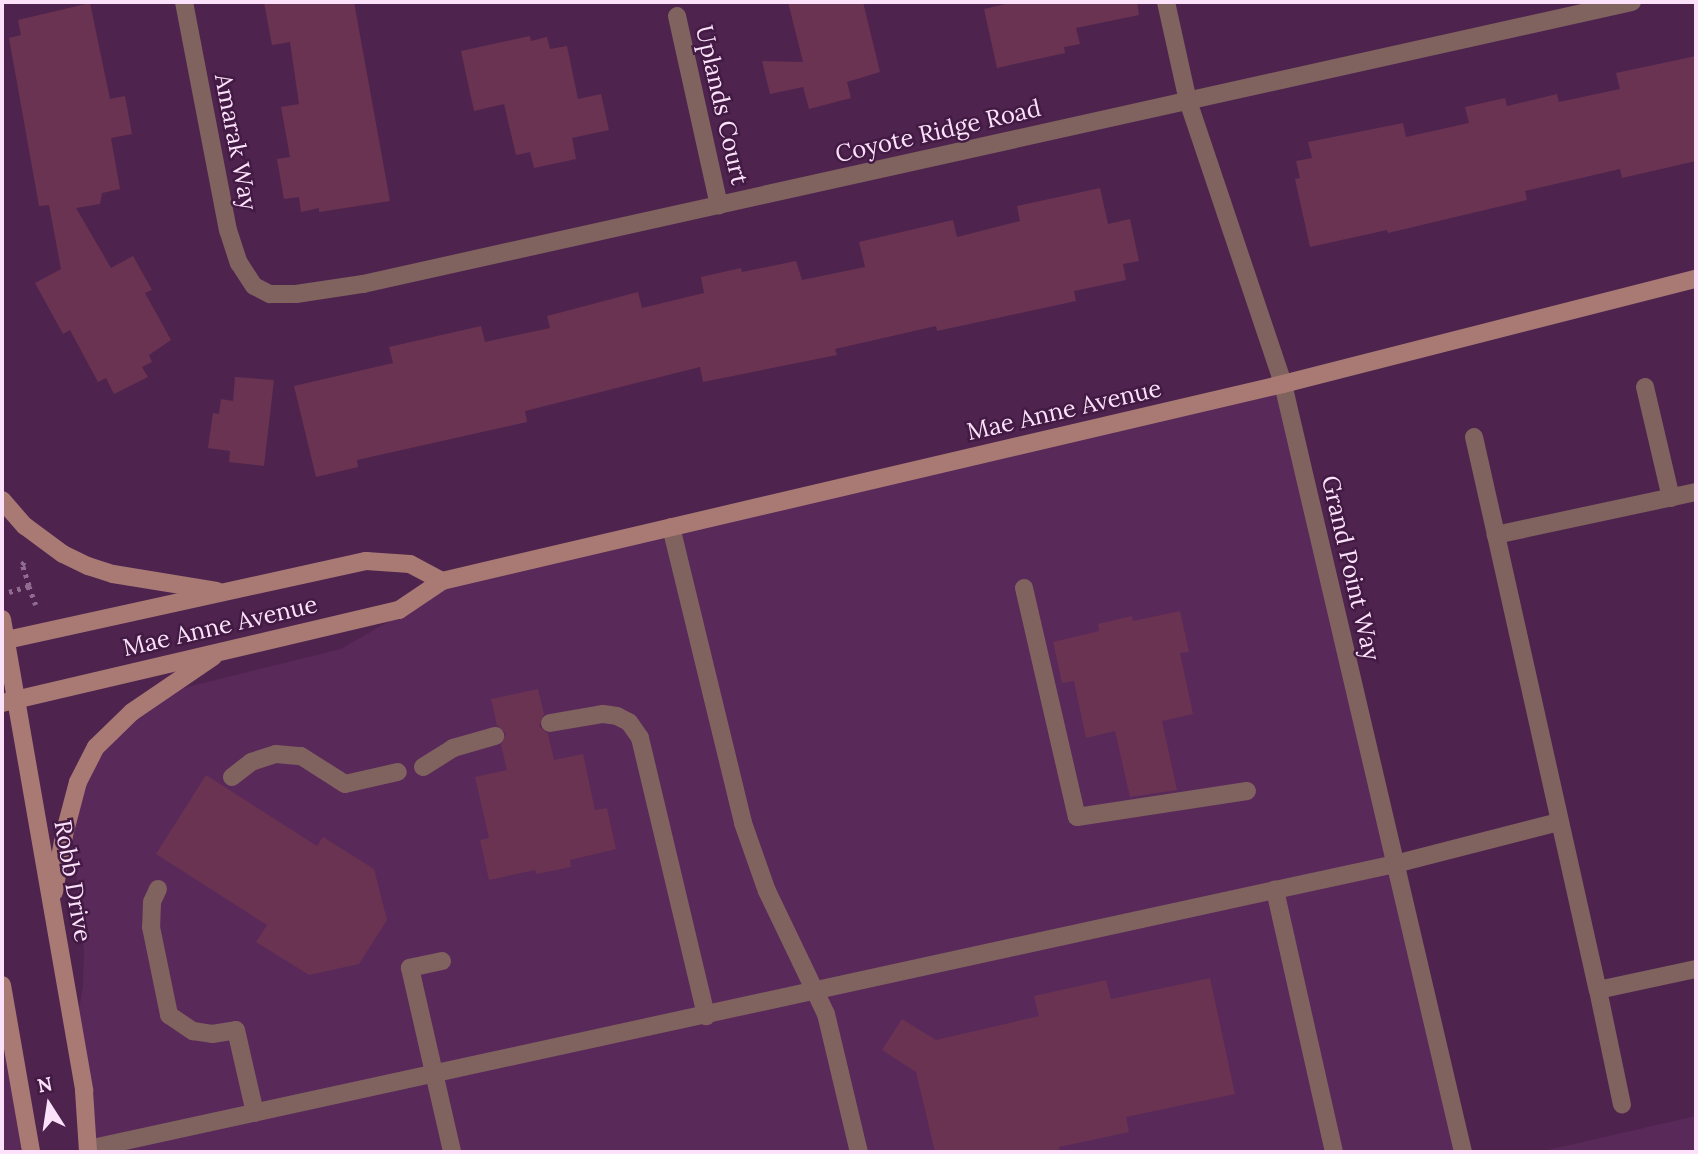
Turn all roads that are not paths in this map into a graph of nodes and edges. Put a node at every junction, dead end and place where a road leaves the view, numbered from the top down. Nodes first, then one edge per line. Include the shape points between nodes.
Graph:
1 (184, 2) edge
2 (1166, 2) edge
3 (1632, 2) edge
4 (677, 16) dead end
5 (1188, 101) junction
6 (719, 205) junction
7 (1696, 279) edge
8 (254, 286) joint
9 (1283, 384) junction
10 (1645, 387) dead end
11 (1474, 437) dead end
12 (1696, 492) edge
13 (1671, 498) junction
14 (2, 500) edge
15 (671, 527) junction
16 (1496, 535) junction
17 (442, 581) junction
18 (1024, 588) dead end
19 (224, 592) junction
20 (2, 619) edge
21 (4, 641) edge
22 (222, 650) junction
23 (9, 701) edge
24 (550, 723) dead end
25 (495, 736) dead end
26 (423, 767) dead end
27 (398, 772) dead end
28 (232, 777) dead end
29 (1247, 791) dead end
30 (1559, 822) junction
31 (1395, 864) junction
32 (158, 889) dead end
33 (1275, 890) junction
34 (52, 906) junction
35 (442, 961) dead end
36 (1696, 969) edge
37 (2, 985) edge
38 (1598, 990) junction
39 (816, 992) junction
40 (705, 1016) junction
41 (6, 1026) edge
42 (435, 1075) junction
43 (1622, 1105) dead end
44 (255, 1113) junction
45 (88, 1151) edge
46 (31, 1152) edge
47 (452, 1152) edge
48 (859, 1152) edge
49 (1334, 1152) edge
50 (1463, 1152) edge

1 - 8 street, Amarak Way via 228,230 239,263
2 - 5 street, Grand Point Way
3 - 5 street, Coyote Ridge Road
4 - 6 street, Uplands Court
5 - 6 street, Coyote Ridge Road
5 - 9 street, Grand Point Way
6 - 8 street, Coyote Ridge Road via 363,284 296,294 270,294
7 - 9 main road, Mae Anne Avenue
9 - 15 main road, Mae Anne Avenue
9 - 31 street, Grand Point Way
10 - 13 street
11 - 16 street
12 - 13 street
13 - 16 street
14 - 19 main road via 25,526 88,566
15 - 17 main road, Mae Anne Avenue
15 - 39 street via 750,845
16 - 30 street
17 - 19 main road, Mae Anne Avenue via 403,563 366,561
17 - 22 main road, Mae Anne Avenue via 400,610
18 - 29 street via 1077,817
19 - 21 main road, Mae Anne Avenue
20 - 21 main road, Robb Drive
21 - 23 main road, Robb Drive
22 - 23 main road, Mae Anne Avenue
22 - 34 main road via 132,712 96,747 78,782
23 - 34 main road, Robb Drive
24 - 40 street via 603,714 629,722 640,738
25 - 26 street via 453,748
27 - 28 street via 345,784 301,756 289,754 251,762
30 - 31 street
30 - 38 street
31 - 33 street
31 - 50 street, Grand Point Way
32 - 44 street via 152,902 151,927 169,1015 182,1026 212,1034 236,1030
33 - 39 street
33 - 49 street
34 - 45 main road, Robb Drive via 84,1091
35 - 42 street via 410,968
36 - 38 street
37 - 41 main road
38 - 43 street
39 - 40 street
39 - 48 street via 832,1037
40 - 42 street
41 - 46 main road
42 - 44 street
42 - 47 street
44 - 45 street

